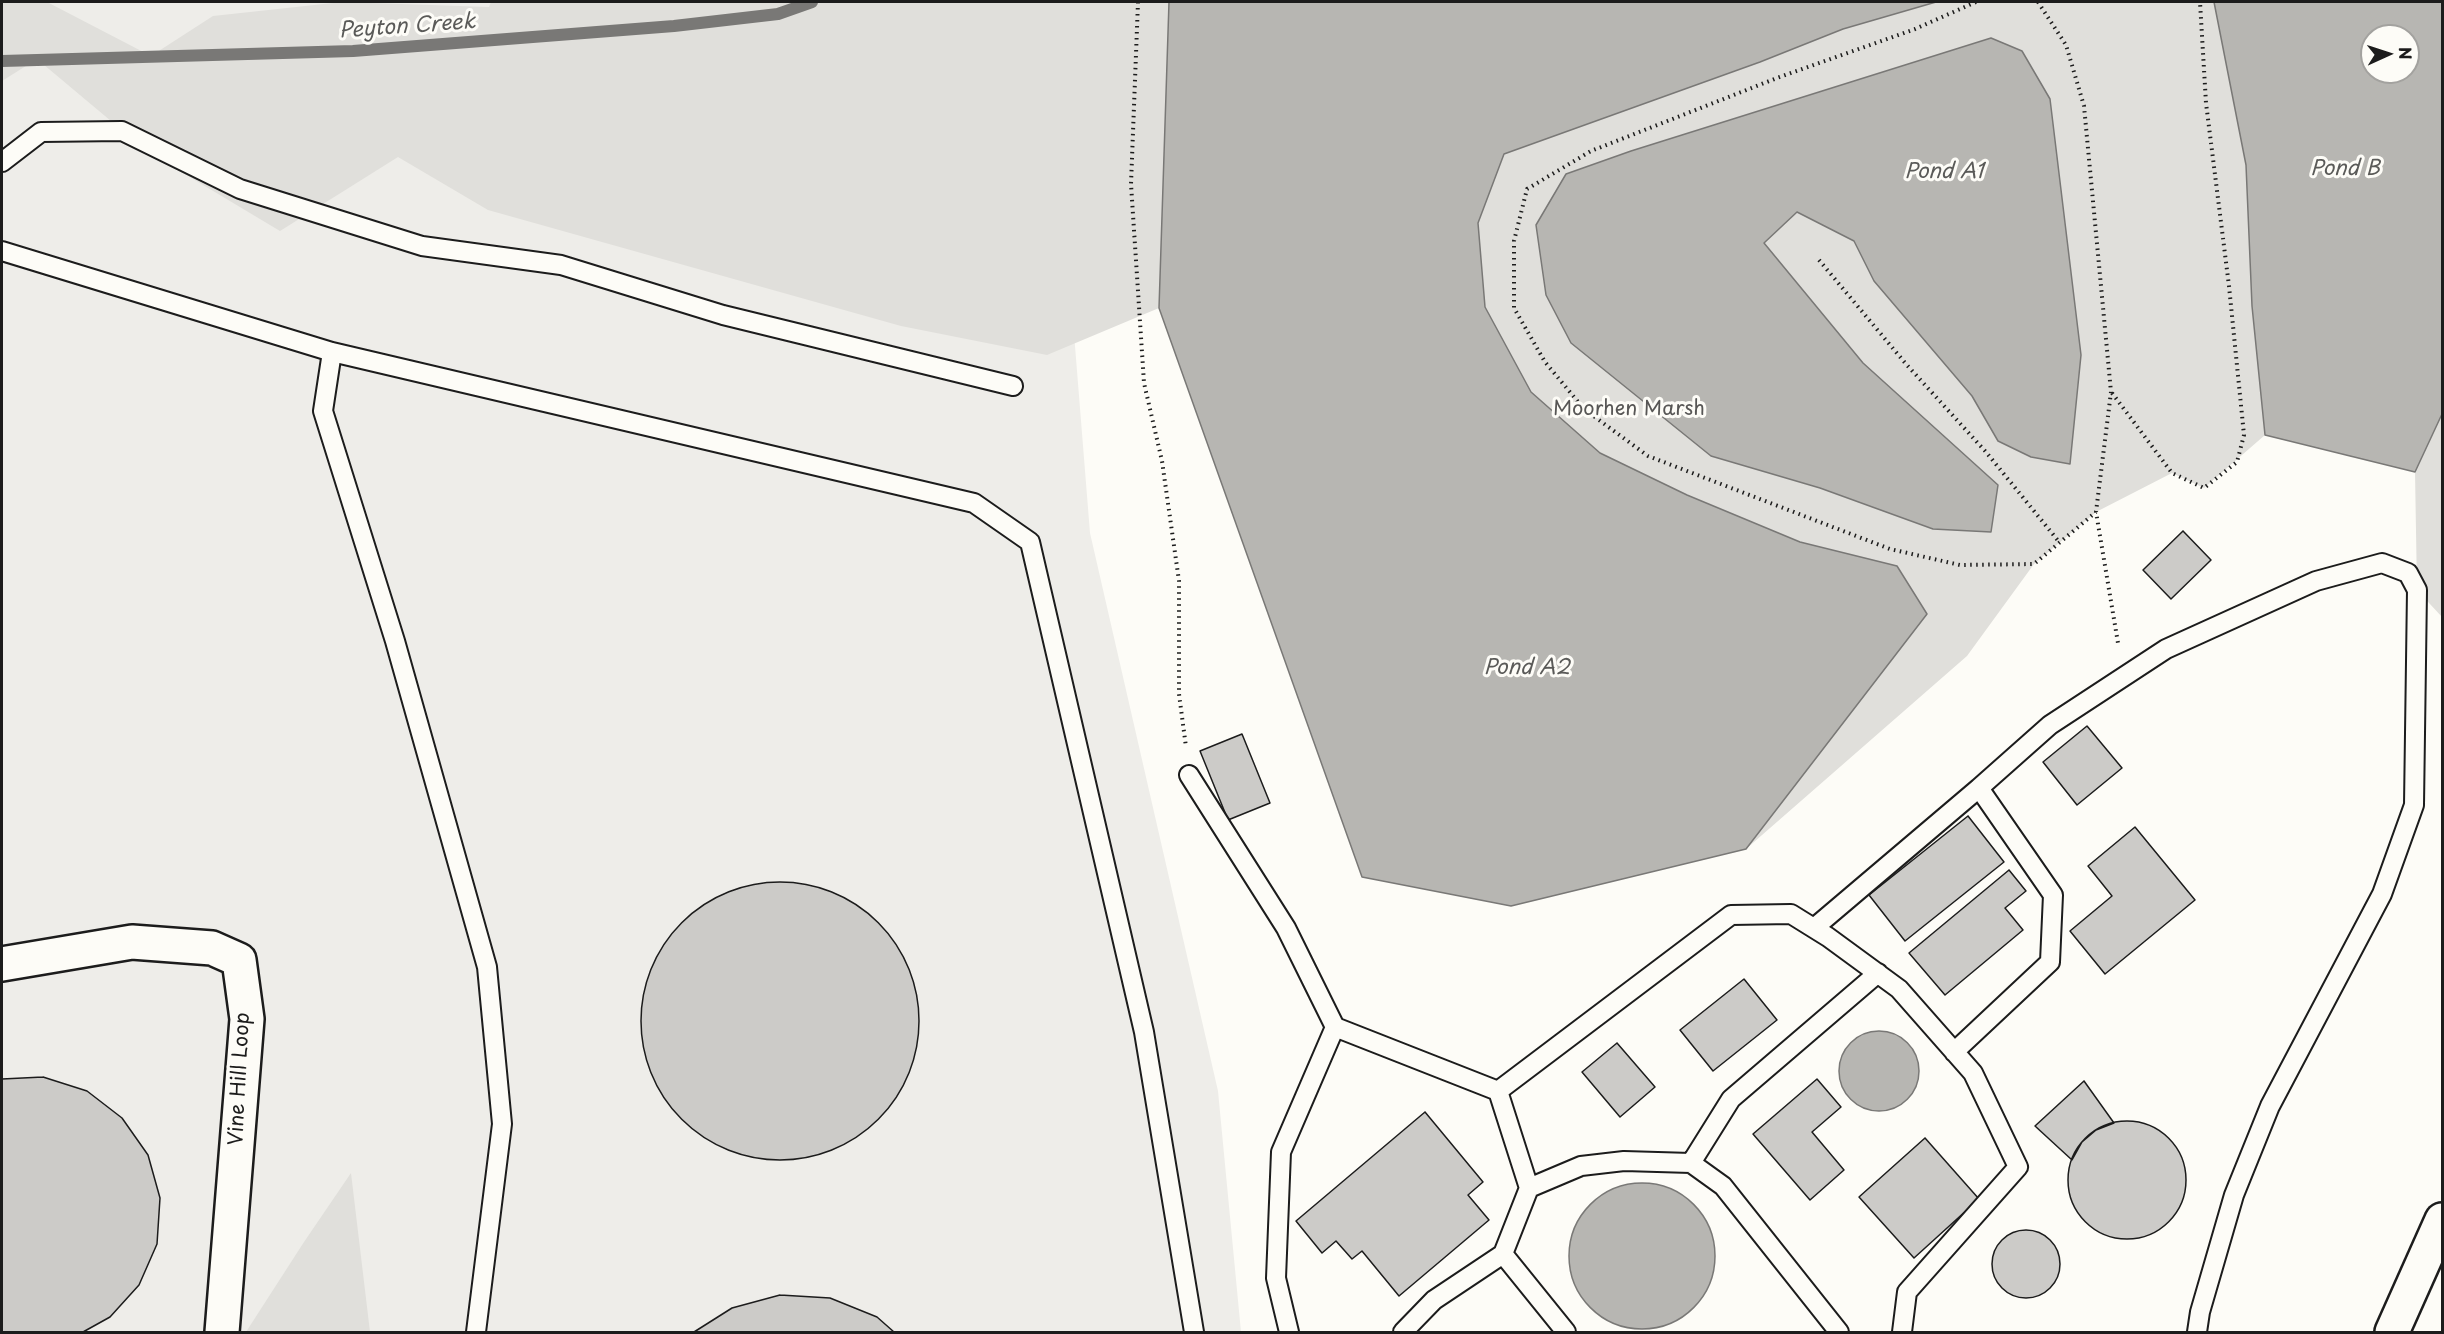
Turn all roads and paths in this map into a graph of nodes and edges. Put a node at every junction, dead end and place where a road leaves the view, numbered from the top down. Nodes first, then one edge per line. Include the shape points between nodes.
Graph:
1 (1138, 2) edge
2 (1976, 2) edge
3 (2038, 2) edge
4 (2200, 2) edge
5 (2, 162) edge
6 (2, 251) edge
7 (1819, 260) dead end
8 (332, 352) junction
9 (1013, 386) dead end
10 (2111, 392) junction
11 (2096, 512) junction
12 (2060, 543) junction
13 (2124, 677) junction
14 (1189, 775) joint
15 (1979, 788) junction
16 (1814, 928) junction
17 (2, 964) edge
18 (1878, 973) junction
19 (1335, 1027) junction
20 (1954, 1052) junction
21 (1498, 1091) junction
22 (1691, 1163) junction
23 (1529, 1188) junction
24 (2442, 1220) edge
25 (1503, 1254) junction
26 (222, 1332) edge
27 (476, 1332) edge
28 (1194, 1332) edge
29 (1289, 1332) edge
30 (1403, 1332) edge
31 (1566, 1332) edge
32 (1839, 1332) edge
33 (1902, 1332) edge
34 (2197, 1332) edge
35 (2392, 1332) edge

1 - 14 path via 1131,184 1144,383 1162,461 1179,580 1179,694
2 - 12 path via 1915,29 1592,151 1527,189 1514,241 1514,308 1545,362 1584,409 1648,456 1890,549 1960,565 2034,564
3 - 10 path via 2066,45 2084,106
4 - 10 path via 2206,103 2244,435 2237,462 2204,488 2172,473
5 - 9 lane via 41,132 122,131 240,189 422,246 561,265 723,315
6 - 8 lane
7 - 12 path
8 - 27 lane via 323,411 395,641 488,967 502,1124
8 - 28 lane via 974,503 1030,542 1144,1032
10 - 11 path
11 - 12 path
11 - 13 path
13 - 15 lane via 2050,725
13 - 34 lane via 2166,649 2316,581 2352,570 2382,563 2408,573 2417,590 2414,805 2382,894 2270,1106 2234,1195
14 - 19 lane via 1286,928
15 - 16 lane
15 - 20 lane via 2053,895 2049,962
16 - 18 lane
16 - 21 lane via 1791,914 1731,915
17 - 26 main road, Vine Hill Loop via 132,942 212,948 239,960 247,1018
18 - 20 lane via 1899,988
18 - 22 lane via 1731,1099
19 - 21 lane
19 - 29 lane via 1281,1152 1276,1278
20 - 33 lane via 1973,1073 2018,1167 1906,1292
21 - 23 lane
22 - 23 lane via 1624,1161 1581,1166
22 - 32 lane via 1724,1186
23 - 25 lane
24 - 35 main road
25 - 30 lane via 1434,1300
25 - 31 lane

